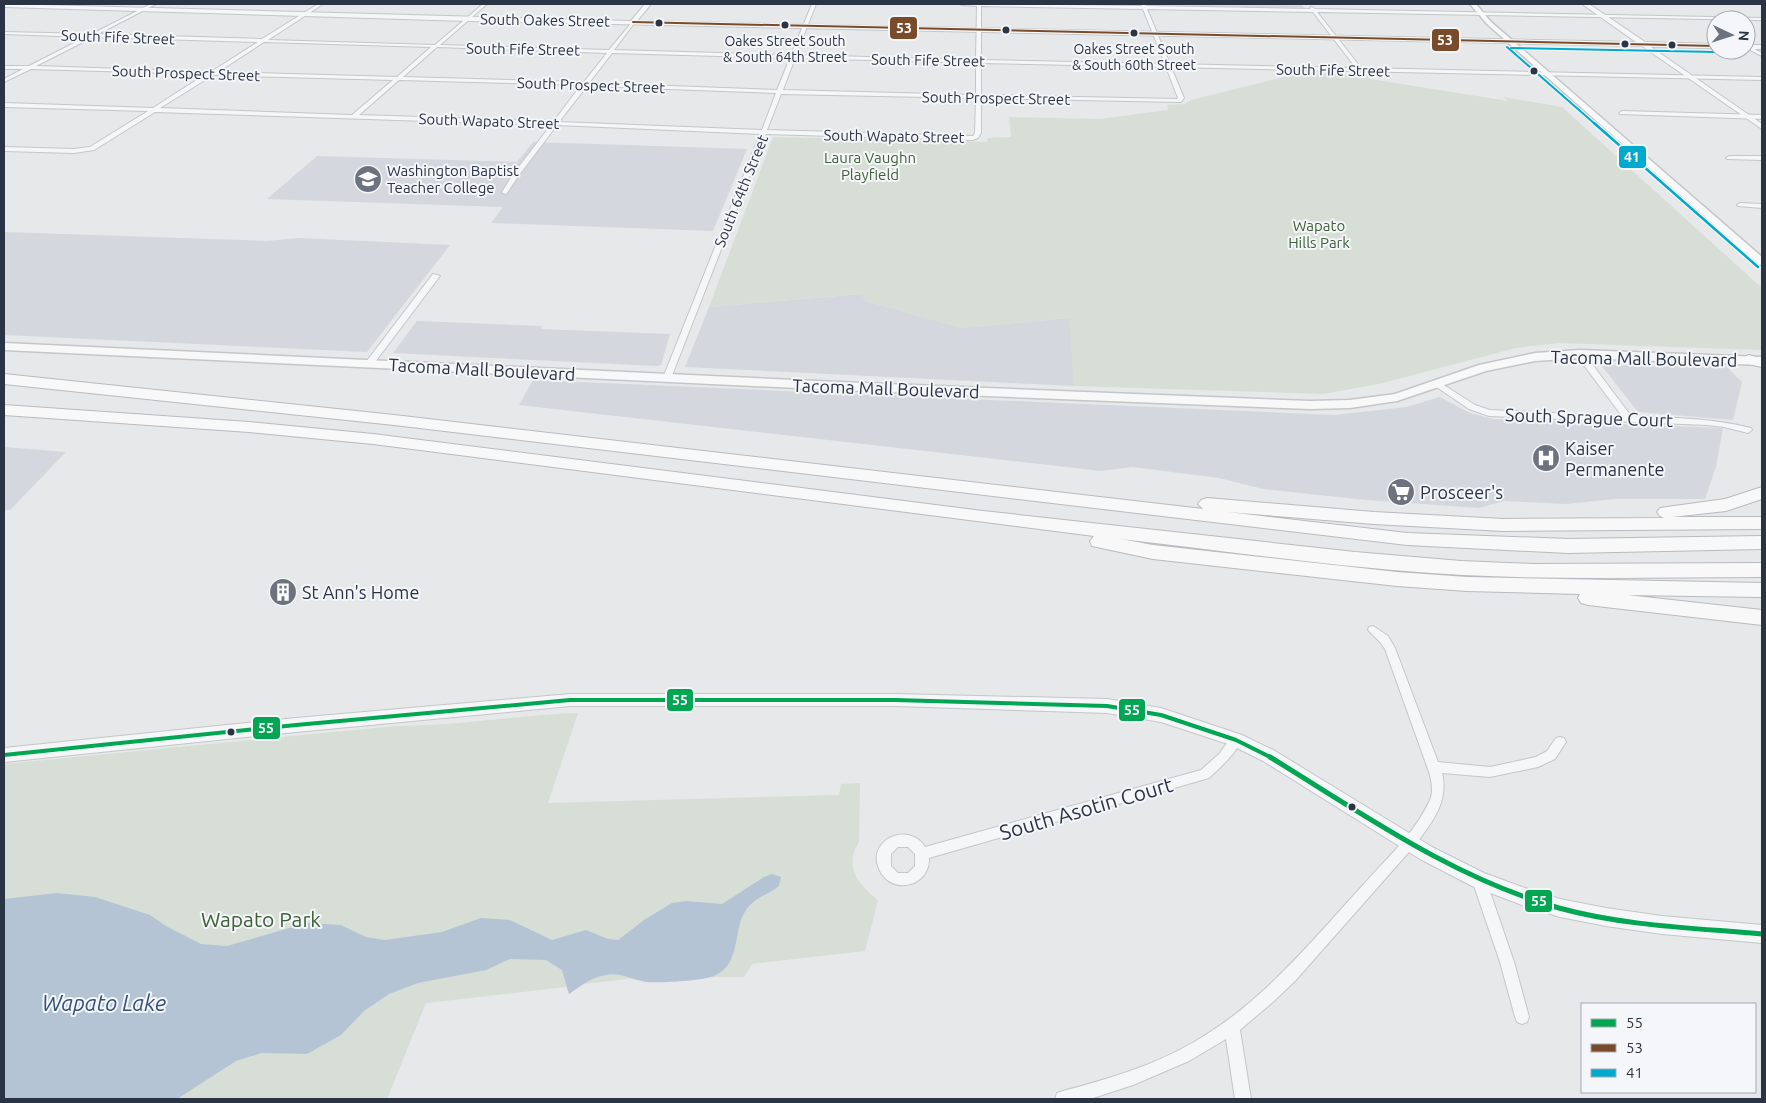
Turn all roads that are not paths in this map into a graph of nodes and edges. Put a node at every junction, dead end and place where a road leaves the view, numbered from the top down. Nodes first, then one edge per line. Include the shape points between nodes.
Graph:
1 (154, 4) edge
2 (321, 4) edge
3 (485, 4) edge
4 (648, 4) edge
5 (814, 4) edge
6 (962, 4) edge
7 (979, 4) edge
8 (1308, 4) edge
9 (1473, 4) edge
10 (1585, 4) edge
11 (4, 5) edge
12 (1144, 6) edge
13 (144, 9) junction
14 (1314, 11) junction
15 (306, 13) junction
16 (1480, 14) junction
17 (1603, 16) junction
18 (1700, 18) junction
19 (468, 19) junction
20 (1762, 19) edge
21 (633, 22) junction
22 (1706, 22) edge
23 (806, 26) junction
24 (979, 31) junction
25 (4, 33) edge
26 (1155, 34) junction
27 (91, 36) junction
28 (1335, 38) junction
29 (262, 41) junction
30 (1511, 42) junction
31 (1645, 45) junction
32 (1706, 46) edge
33 (435, 47) junction
34 (611, 51) junction
35 (794, 57) junction
36 (978, 62) junction
37 (1167, 66) junction
38 (4, 67) edge
39 (29, 68) junction
40 (1360, 70) junction
41 (212, 73) junction
42 (1548, 74) junction
43 (1692, 78) junction
44 (398, 79) junction
45 (1762, 80) edge
46 (4, 81) edge
47 (585, 84) junction
48 (779, 92) junction
49 (978, 98) junction
50 (4, 105) edge
51 (153, 111) junction
52 (1622, 113) dead end
53 (354, 116) junction
54 (1748, 117) junction
55 (1762, 117) edge
56 (555, 124) junction
57 (1762, 127) edge
58 (764, 132) junction
59 (4, 149) edge
60 (1729, 158) dead end
61 (1762, 158) edge
62 (505, 192) dead end
63 (1740, 205) dead end
64 (1762, 206) edge
65 (1762, 262) edge
66 (436, 276) dead end
67 (4, 346) edge
68 (1580, 354) junction
69 (1758, 362) edge
70 (369, 364) junction
71 (667, 378) junction
72 (4, 379) edge
73 (1436, 384) junction
74 (4, 390) edge
75 (267, 408) junction
76 (4, 410) edge
77 (1629, 419) junction
78 (1748, 430) dead end
79 (714, 457) junction
80 (1762, 493) edge
81 (1340, 516) junction
82 (983, 517) junction
83 (1762, 523) edge
84 (1762, 544) edge
85 (1762, 570) edge
86 (1467, 584) junction
87 (1762, 590) edge
88 (1762, 618) edge
89 (1373, 630) dead end
90 (1236, 740) junction
91 (1560, 742) dead end
92 (4, 755) edge
93 (1434, 767) junction
94 (1407, 843) junction
95 (922, 854) dead end
96 (1479, 880) junction
97 (1762, 934) edge
98 (1522, 1017) dead end
99 (1232, 1027) junction
100 (1063, 1099) edge
101 (1243, 1099) edge

1 - 13 street
2 - 15 street
3 - 19 street
4 - 21 street
5 - 23 street, South 64th Street
6 - 7 street
7 - 12 street
7 - 24 street
8 - 14 street
9 - 16 main road
10 - 17 street
11 - 13 street, South Oakes Street
12 - 14 street
12 - 26 street
13 - 15 street, South Oakes Street
13 - 27 street
14 - 16 street
14 - 28 street
15 - 19 street, South Oakes Street
15 - 29 street
16 - 17 street
16 - 30 main road
17 - 18 street
17 - 31 street
18 - 20 street
18 - 22 street
19 - 21 street, South Oakes Street
19 - 33 street
21 - 23 street, South Oakes Street
21 - 34 street
23 - 24 street, South Oakes Street
23 - 35 street, South 64th Street
24 - 26 street, South Oakes Street
24 - 36 street
25 - 27 street, South Fife Street
26 - 28 street, South Oakes Street
26 - 37 street
27 - 29 street, South Fife Street
27 - 39 street
28 - 30 street, South Oakes Street
28 - 40 street
29 - 33 street, South Fife Street
29 - 41 street
30 - 31 street, South Oakes Street
30 - 42 main road
31 - 32 street, South Oakes Street
31 - 43 street
33 - 34 street, South Fife Street
33 - 44 street
34 - 35 street, South Fife Street
34 - 47 street
35 - 36 street, South Fife Street
35 - 48 street, South 64th Street
36 - 37 street, South Fife Street
36 - 49 street
37 - 40 street, South Fife Street
37 - 49 street, South Prospect Street via 1180,98 1178,101
38 - 39 street, South Prospect Street
39 - 41 street, South Prospect Street
39 - 46 street
40 - 42 street, South Fife Street
41 - 44 street, South Prospect Street
41 - 51 street
42 - 43 street, South Fife Street
42 - 65 main road
43 - 45 street, South Fife Street
43 - 54 street
44 - 47 street, South Prospect Street
44 - 53 street
47 - 48 street, South Prospect Street
47 - 56 street
48 - 49 street, South Prospect Street
48 - 58 street, South 64th Street
49 - 58 street, South Wapato Street via 978,133 974,138
50 - 51 street, South Wapato Street
51 - 53 street, South Wapato Street
51 - 59 street via 88,150
52 - 54 street
53 - 56 street, South Wapato Street
54 - 55 street
54 - 57 street
56 - 58 street, South Wapato Street
56 - 62 street
58 - 71 street, South 64th Street
60 - 61 street
63 - 64 street
66 - 70 street
67 - 70 main road, Tacoma Mall Boulevard
68 - 69 main road, Tacoma Mall Boulevard
68 - 73 main road, Tacoma Mall Boulevard via 1508,361
68 - 77 street
70 - 71 main road, Tacoma Mall Boulevard
71 - 73 main road, Tacoma Mall Boulevard via 1310,405 1373,401
72 - 75 highway
73 - 77 street, South Sprague Court via 1472,407 1488,413
74 - 75 highway
75 - 79 highway
76 - 82 highway via 240,426 373,439
77 - 78 street, South Sprague Court via 1720,423
79 - 81 highway
79 - 84 highway via 1407,539 1568,546
80 - 81 highway via 1702,509 1611,515 1500,518
81 - 83 highway via 1503,525
82 - 85 highway via 1461,568 1626,572
82 - 86 highway via 1153,552
86 - 87 highway
86 - 88 highway
89 - 93 street via 1390,648
90 - 92 street via 1161,715 1089,705 895,700 595,700 519,704
90 - 94 street via 1276,760
90 - 95 street, South Asotin Court via 1223,758 1205,774
91 - 93 street via 1551,755 1538,762 1490,772
93 - 94 street via 1438,786 1436,801
94 - 96 street
94 - 99 street via 1272,993
96 - 97 street via 1583,913 1653,924
96 - 98 street
99 - 100 street via 1170,1064
99 - 101 street

